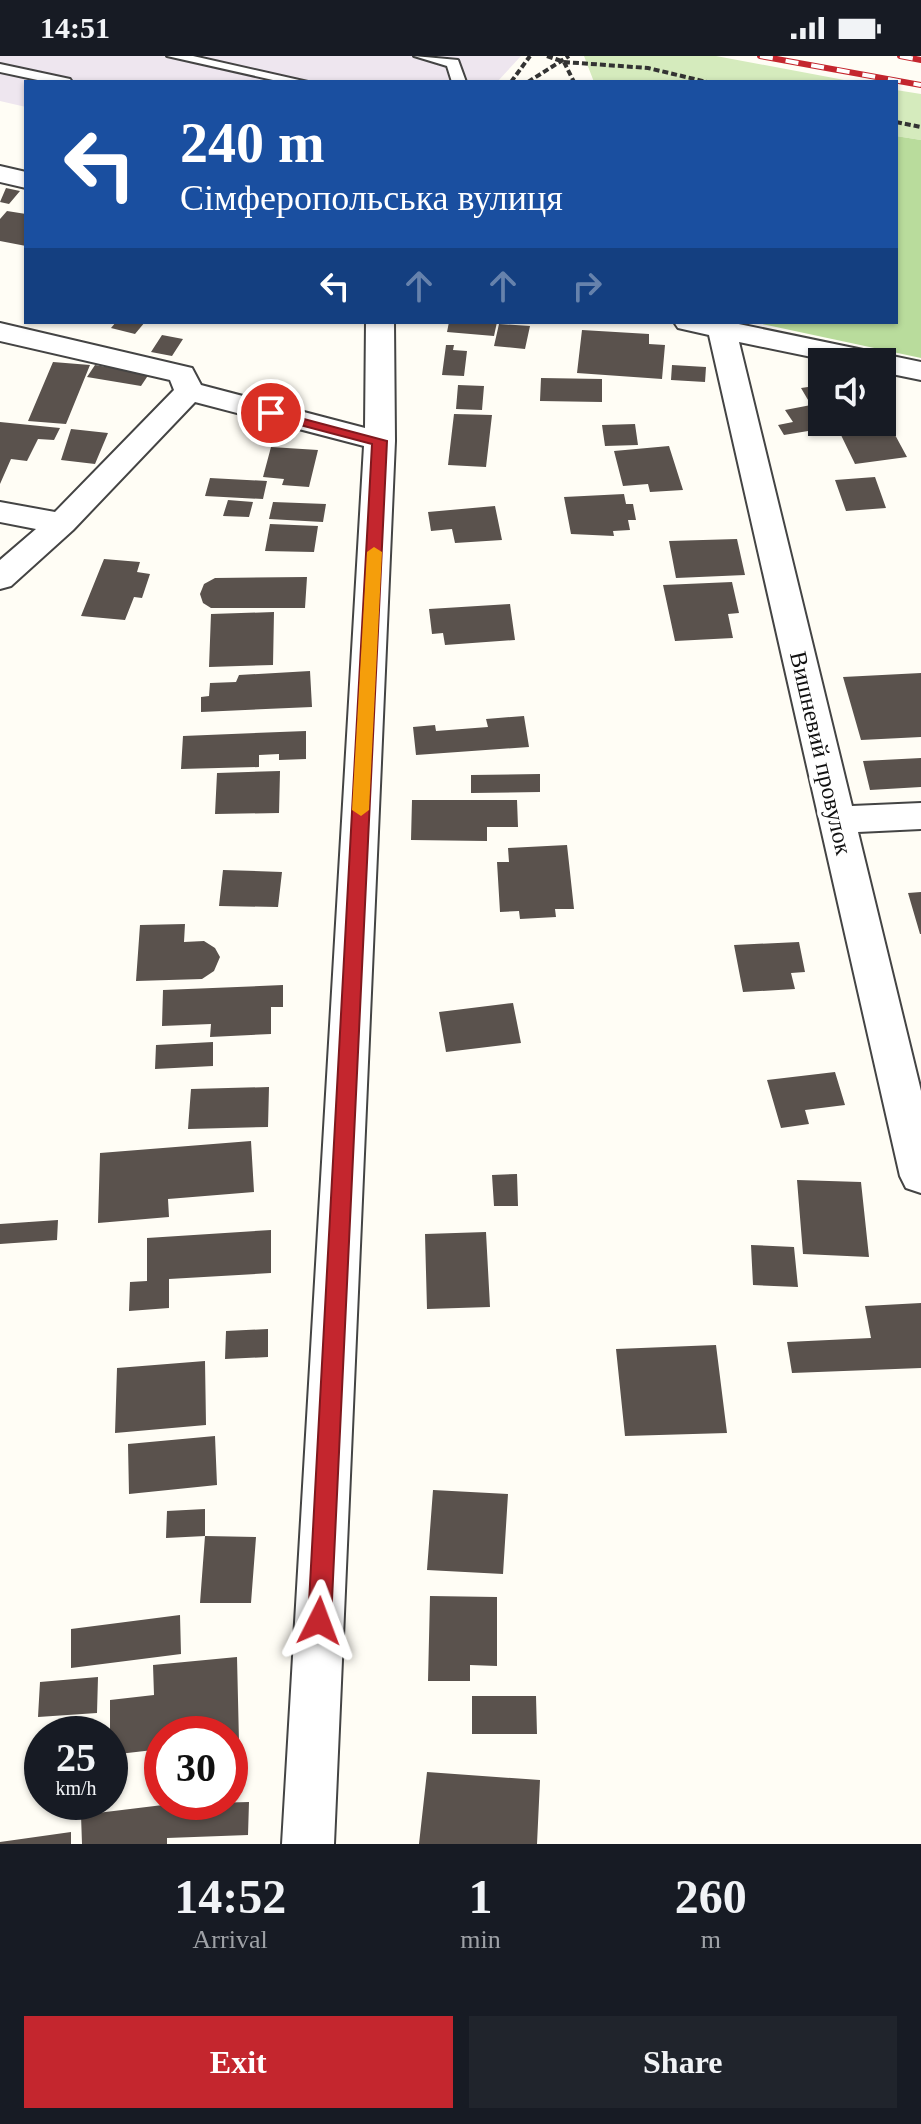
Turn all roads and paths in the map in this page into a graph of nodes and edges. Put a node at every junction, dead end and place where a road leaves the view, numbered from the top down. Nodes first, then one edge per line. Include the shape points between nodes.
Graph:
1 (174, 56) edge
2 (421, 56) edge
3 (530, 56) edge
4 (547, 56) edge
5 (569, 56) edge
6 (564, 62) junction
7 (0, 68) edge
8 (56, 80) edge
9 (291, 80) edge
10 (458, 80) edge
11 (512, 80) edge
12 (532, 80) edge
13 (573, 80) edge
14 (699, 80) edge
15 (898, 122) edge
16 (921, 127) edge
17 (0, 174) edge
18 (24, 180) edge
19 (380, 324) edge
20 (698, 324) edge
21 (722, 329) junction
22 (0, 332) edge
23 (813, 348) edge
24 (896, 366) edge
25 (921, 371) edge
26 (189, 391) junction
27 (380, 441) junction
28 (0, 512) edge
29 (62, 523) junction
30 (0, 578) edge
31 (921, 816) edge
32 (837, 820) junction
33 (921, 1176) edge
34 (308, 1844) edge

1 - 9 lane
2 - 10 lane via 453,63
3 - 11 path
4 - 6 path
5 - 6 path
6 - 12 path
6 - 13 path
6 - 14 path via 648,68
7 - 8 lane
15 - 16 path
17 - 18 street
19 - 27 street
20 - 21 street
21 - 23 street
21 - 32 street, Вишневий провулок
22 - 26 street via 182,374
24 - 25 street
26 - 27 street
26 - 29 street
27 - 34 street
28 - 29 street
29 - 30 street
31 - 32 street
32 - 33 street, Вишневий провулок

